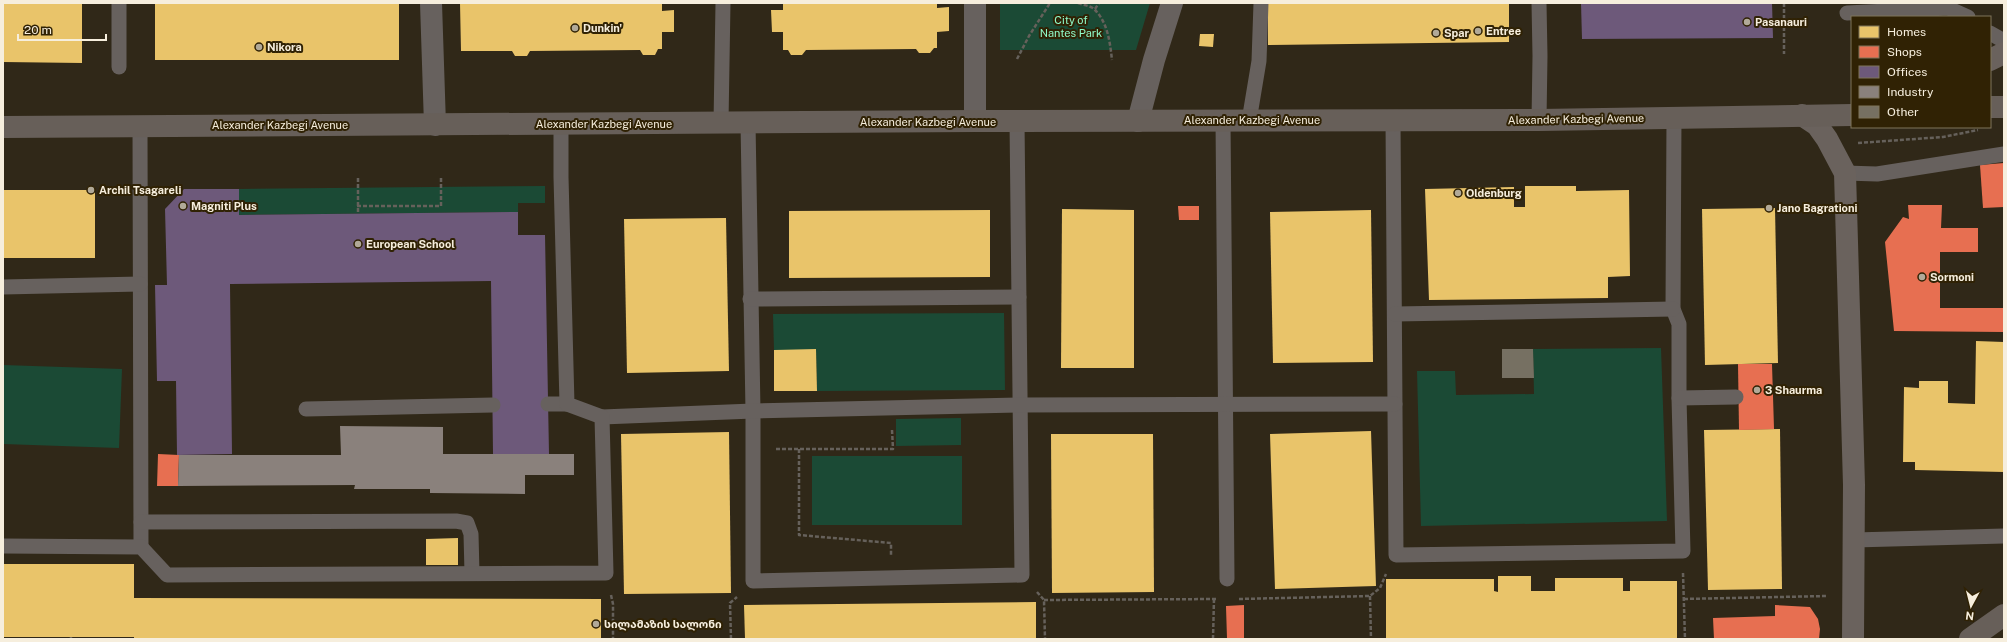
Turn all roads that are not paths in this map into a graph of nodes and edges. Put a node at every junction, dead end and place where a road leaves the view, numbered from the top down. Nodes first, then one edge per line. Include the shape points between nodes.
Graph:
1 (118, 3) edge
2 (431, 3) edge
3 (723, 3) edge
4 (975, 3) edge
5 (1172, 3) edge
6 (1261, 3) edge
7 (1539, 3) edge
8 (1847, 12) dead end
9 (1966, 16) edge
10 (1991, 34) edge
11 (2004, 41) edge
12 (2004, 53) edge
13 (1991, 60) edge
14 (119, 67) dead end
15 (1851, 105) edge
16 (1991, 107) edge
17 (2004, 108) edge
18 (1802, 115) junction
19 (1851, 115) edge
20 (1674, 117) junction
21 (1223, 120) junction
22 (1393, 120) junction
23 (1539, 120) junction
24 (975, 121) junction
25 (1018, 121) junction
26 (1138, 121) junction
27 (1249, 121) junction
28 (721, 123) junction
29 (748, 123) junction
30 (561, 124) junction
31 (140, 125) junction
32 (435, 125) junction
33 (3, 127) edge
34 (2004, 154) edge
35 (1845, 173) junction
36 (140, 284) junction
37 (3, 286) edge
38 (1019, 297) junction
39 (750, 299) junction
40 (1673, 309) junction
41 (1395, 314) junction
42 (1736, 397) dead end
43 (1678, 398) junction
44 (548, 404) dead end
45 (566, 404) junction
46 (1020, 404) junction
47 (1395, 404) junction
48 (493, 405) dead end
49 (1225, 405) junction
50 (306, 409) dead end
51 (753, 411) junction
52 (602, 417) junction
53 (141, 522) junction
54 (2004, 536) edge
55 (1854, 540) junction
56 (3, 546) edge
57 (141, 548) junction
58 (472, 573) junction
59 (1227, 579) road end
60 (2004, 615) edge
61 (1853, 639) edge
62 (1970, 639) edge

1 - 14 lane
2 - 32 street
3 - 28 lane
4 - 24 street
5 - 26 street
6 - 27 lane via 1259,61
7 - 23 lane
8 - 9 lane via 1948,8
10 - 11 lane
12 - 13 main road
15 - 18 main road, Alexander Kazbegi Avenue
16 - 17 main road
18 - 19 main road
18 - 20 main road, Alexander Kazbegi Avenue
18 - 35 main road via 1817,125
20 - 23 main road, Alexander Kazbegi Avenue
20 - 40 lane
21 - 26 main road, Alexander Kazbegi Avenue
21 - 27 main road, Alexander Kazbegi Avenue
21 - 49 lane
22 - 23 main road, Alexander Kazbegi Avenue
22 - 27 main road, Alexander Kazbegi Avenue
22 - 41 lane
24 - 25 main road, Alexander Kazbegi Avenue
24 - 29 main road, Alexander Kazbegi Avenue
25 - 26 main road, Alexander Kazbegi Avenue
25 - 38 lane
28 - 29 main road, Alexander Kazbegi Avenue
28 - 30 main road, Alexander Kazbegi Avenue
29 - 39 lane
30 - 32 main road, Alexander Kazbegi Avenue
30 - 45 lane
31 - 32 main road, Alexander Kazbegi Avenue
31 - 33 main road, Alexander Kazbegi Avenue
31 - 36 lane
34 - 35 lane via 1877,174
35 - 55 main road
36 - 37 lane
36 - 53 lane
38 - 39 lane
38 - 46 lane
39 - 51 lane
40 - 41 lane
40 - 43 lane via 1679,324
41 - 47 lane
42 - 43 lane
43 - 47 lane via 1683,551 1396,555
44 - 45 lane
45 - 52 lane
46 - 49 lane
46 - 51 lane
46 - 51 lane via 1022,575 753,581
47 - 49 lane
48 - 50 lane
49 - 59 lane
51 - 52 lane
52 - 58 lane via 606,573
53 - 57 lane
53 - 58 lane via 456,521 467,523 471,534
54 - 55 lane
55 - 61 main road
56 - 57 lane
57 - 58 lane via 167,575
60 - 62 main road

